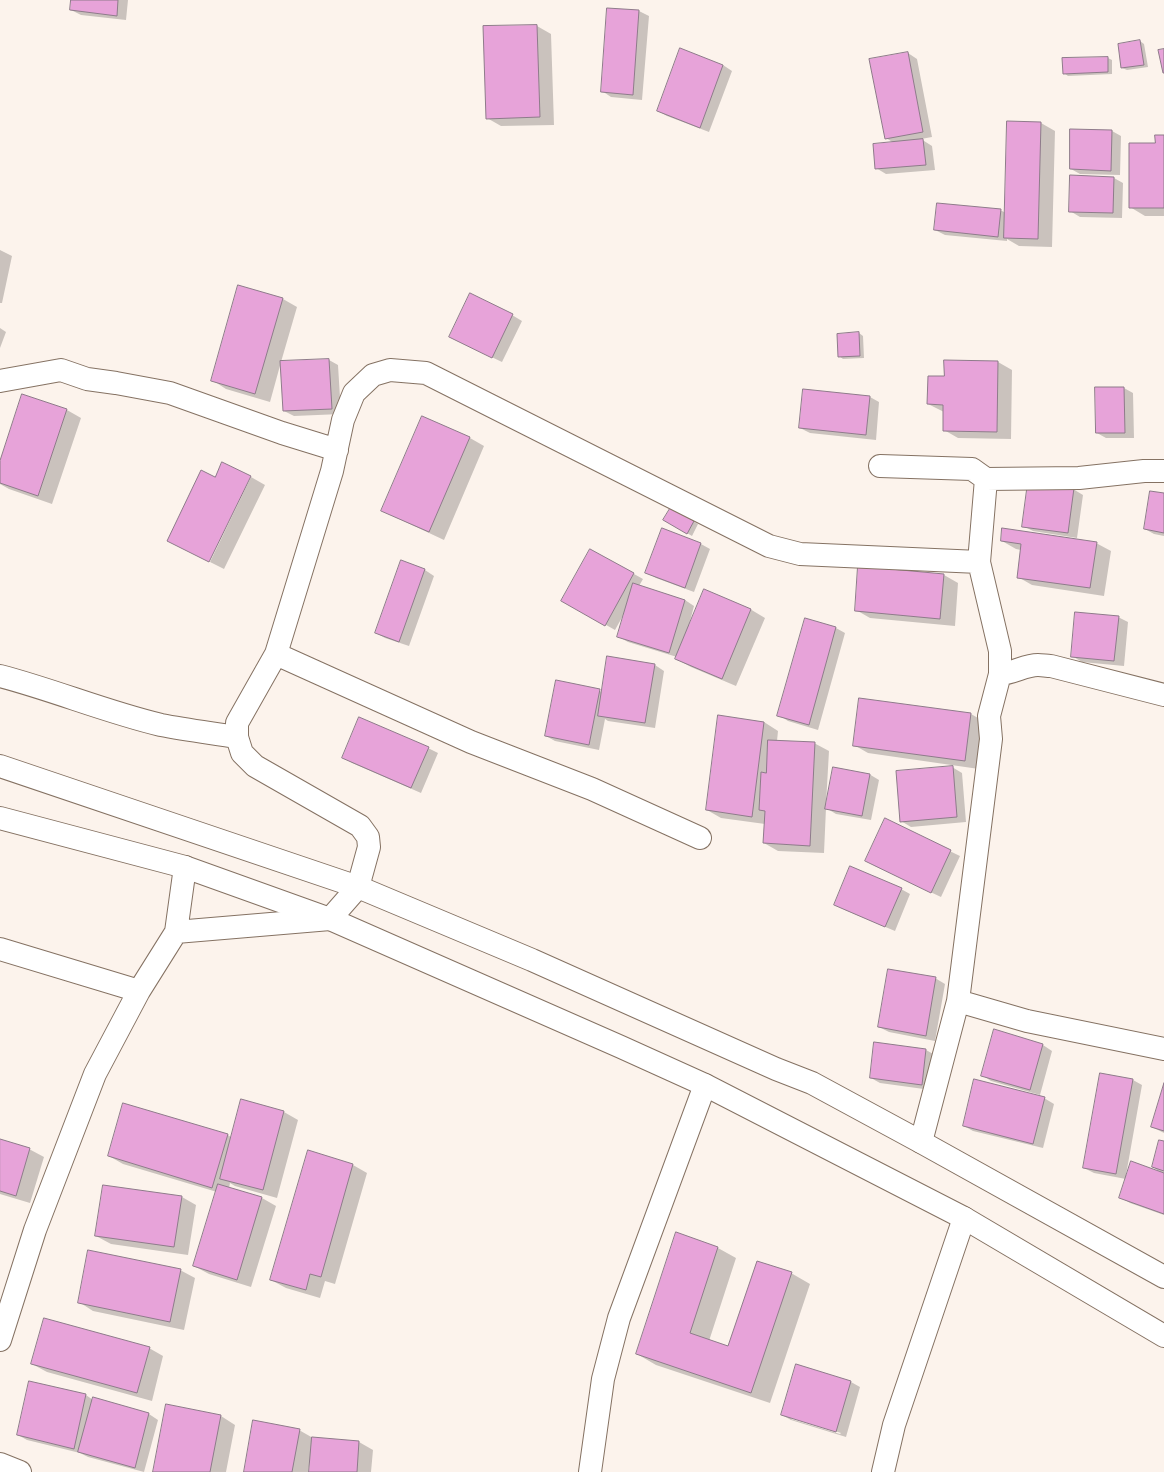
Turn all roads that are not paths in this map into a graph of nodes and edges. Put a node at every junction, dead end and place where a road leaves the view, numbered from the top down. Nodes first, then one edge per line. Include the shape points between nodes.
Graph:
1 (0, 381) edge
2 (337, 450) junction
3 (880, 466) dead end
4 (1164, 471) edge
5 (986, 479) junction
6 (979, 562) junction
7 (276, 654) junction
8 (1000, 674) junction
9 (0, 676) edge
10 (1164, 695) edge
11 (236, 737) junction
12 (0, 766) edge
13 (0, 818) edge
14 (700, 838) dead end
15 (185, 867) junction
16 (358, 887) junction
17 (330, 919) junction
18 (176, 932) junction
19 (0, 949) edge
20 (139, 991) junction
21 (958, 1001) junction
22 (1164, 1049) edge
23 (705, 1085) junction
24 (921, 1142) junction
25 (964, 1218) junction
26 (1164, 1277) edge
27 (1164, 1336) edge
28 (0, 1340) edge
29 (0, 1464) edge
30 (20, 1472) edge
31 (590, 1472) edge
32 (883, 1472) edge

1 - 2 street via 61,370 87,379 170,393
2 - 6 street via 343,420 354,393 373,374 390,370 426,373 769,546 800,554
2 - 7 street
3 - 5 street via 972,469
4 - 5 street via 1144,470 1079,478
5 - 6 street
6 - 8 street via 1000,651
7 - 11 street via 237,723
7 - 14 street via 471,742 592,789
8 - 10 street via 1011,673 1025,667 1051,666
8 - 21 street via 989,716 991,739
9 - 11 street via 162,725
11 - 16 street via 242,753 255,766 360,826 368,837 369,847
12 - 16 street
13 - 15 street
15 - 17 street
15 - 18 street
16 - 17 street
16 - 24 street via 812,1083
17 - 18 street
17 - 23 street
18 - 20 street
19 - 20 street
20 - 28 street via 95,1074 35,1230
21 - 22 street via 1027,1020
21 - 24 street
23 - 25 street
23 - 31 street via 619,1318 603,1379
24 - 26 street
25 - 27 street
25 - 32 street via 894,1425
29 - 30 street

